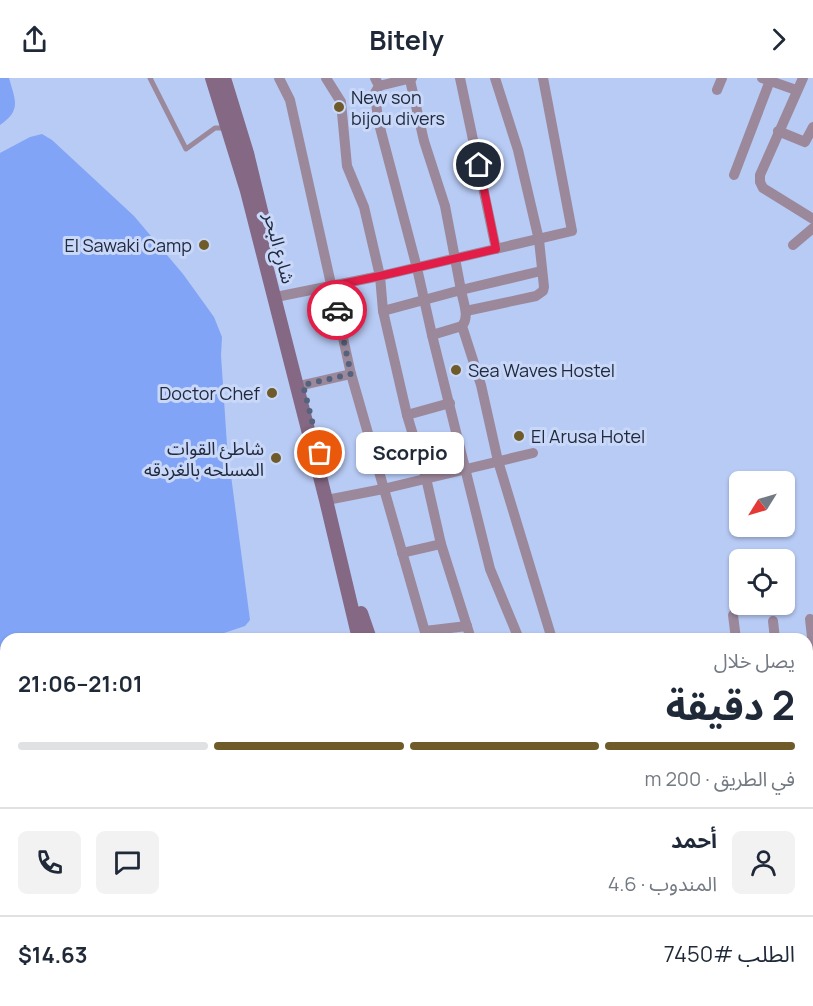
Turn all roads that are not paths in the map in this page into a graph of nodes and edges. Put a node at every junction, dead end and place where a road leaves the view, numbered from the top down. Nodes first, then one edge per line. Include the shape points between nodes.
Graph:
1 (150, 78) edge
2 (212, 78) edge
3 (224, 78) edge
4 (279, 78) edge
5 (326, 78) edge
6 (460, 78) edge
7 (495, 78) edge
8 (543, 78) edge
9 (722, 78) edge
10 (803, 78) edge
11 (411, 79) edge
12 (767, 79) edge
13 (377, 82) edge
14 (717, 90) dead end
15 (796, 90) junction
16 (813, 127) edge
17 (227, 128) junction
18 (778, 131) junction
19 (734, 175) dead end
20 (813, 219) edge
21 (813, 228) edge
22 (539, 240) junction
23 (793, 245) dead end
24 (496, 249) junction
25 (453, 259) junction
26 (417, 268) junction
27 (541, 271) junction
28 (380, 276) junction
29 (332, 286) junction
30 (461, 290) junction
31 (281, 296) junction
32 (424, 301) junction
33 (382, 311) junction
34 (465, 311) junction
35 (462, 326) junction
36 (432, 335) junction
37 (351, 374) junction
38 (303, 385) junction
39 (450, 403) junction
40 (407, 415) junction
41 (533, 453) dead end
42 (498, 461) junction
43 (464, 469) junction
44 (426, 478) junction
45 (383, 489) junction
46 (332, 499) junction
47 (441, 544) junction
48 (402, 553) junction
49 (733, 615) dead end
50 (810, 619) dead end
51 (773, 621) dead end
52 (467, 626) junction
53 (358, 633) edge
54 (368, 633) edge
55 (425, 633) edge
56 (435, 633) edge
57 (469, 633) edge
58 (517, 633) edge
59 (550, 633) edge
60 (735, 633) edge
61 (774, 633) edge
62 (812, 633) edge

1 - 17 lane via 186,149 215,128
2 - 17 main road, شارع البحر
3 - 31 main road, شارع البحر via 247,153
4 - 29 street via 290,100
5 - 28 street via 341,102 347,166 364,207
6 - 24 street
7 - 22 street via 518,150
8 - 22 street via 573,228
9 - 14 street
10 - 15 street
11 - 13 street
11 - 25 street via 424,141 445,206
12 - 15 street
12 - 19 street
13 - 26 street via 378,120
15 - 18 street
16 - 18 street via 805,142
17 - 53 main road, شارع البحر via 274,294
18 - 20 street via 760,182 763,188
21 - 23 street
22 - 24 street
22 - 27 street
24 - 25 street
25 - 26 street
25 - 30 street
26 - 28 street
26 - 32 street
27 - 30 street
27 - 34 street via 544,287 540,294
28 - 29 street
28 - 33 street
29 - 31 street
29 - 37 street
30 - 32 street
30 - 34 street
31 - 38 main road, شارع البحر
32 - 33 street
32 - 36 street
33 - 40 street
34 - 35 street via 466,322
35 - 36 street
35 - 42 street via 481,385
36 - 39 street
37 - 38 street
37 - 45 street
38 - 46 main road, شارع البحر
39 - 40 street
39 - 43 street
40 - 44 street
41 - 42 street
42 - 43 street
42 - 59 street
43 - 44 street
43 - 58 street via 490,569
44 - 45 street
44 - 47 street
45 - 46 street
45 - 48 street
46 - 54 main road, شارع البحر
47 - 48 street
47 - 52 street
48 - 55 street
49 - 60 street
50 - 62 street
51 - 61 street
52 - 56 street
52 - 57 street

